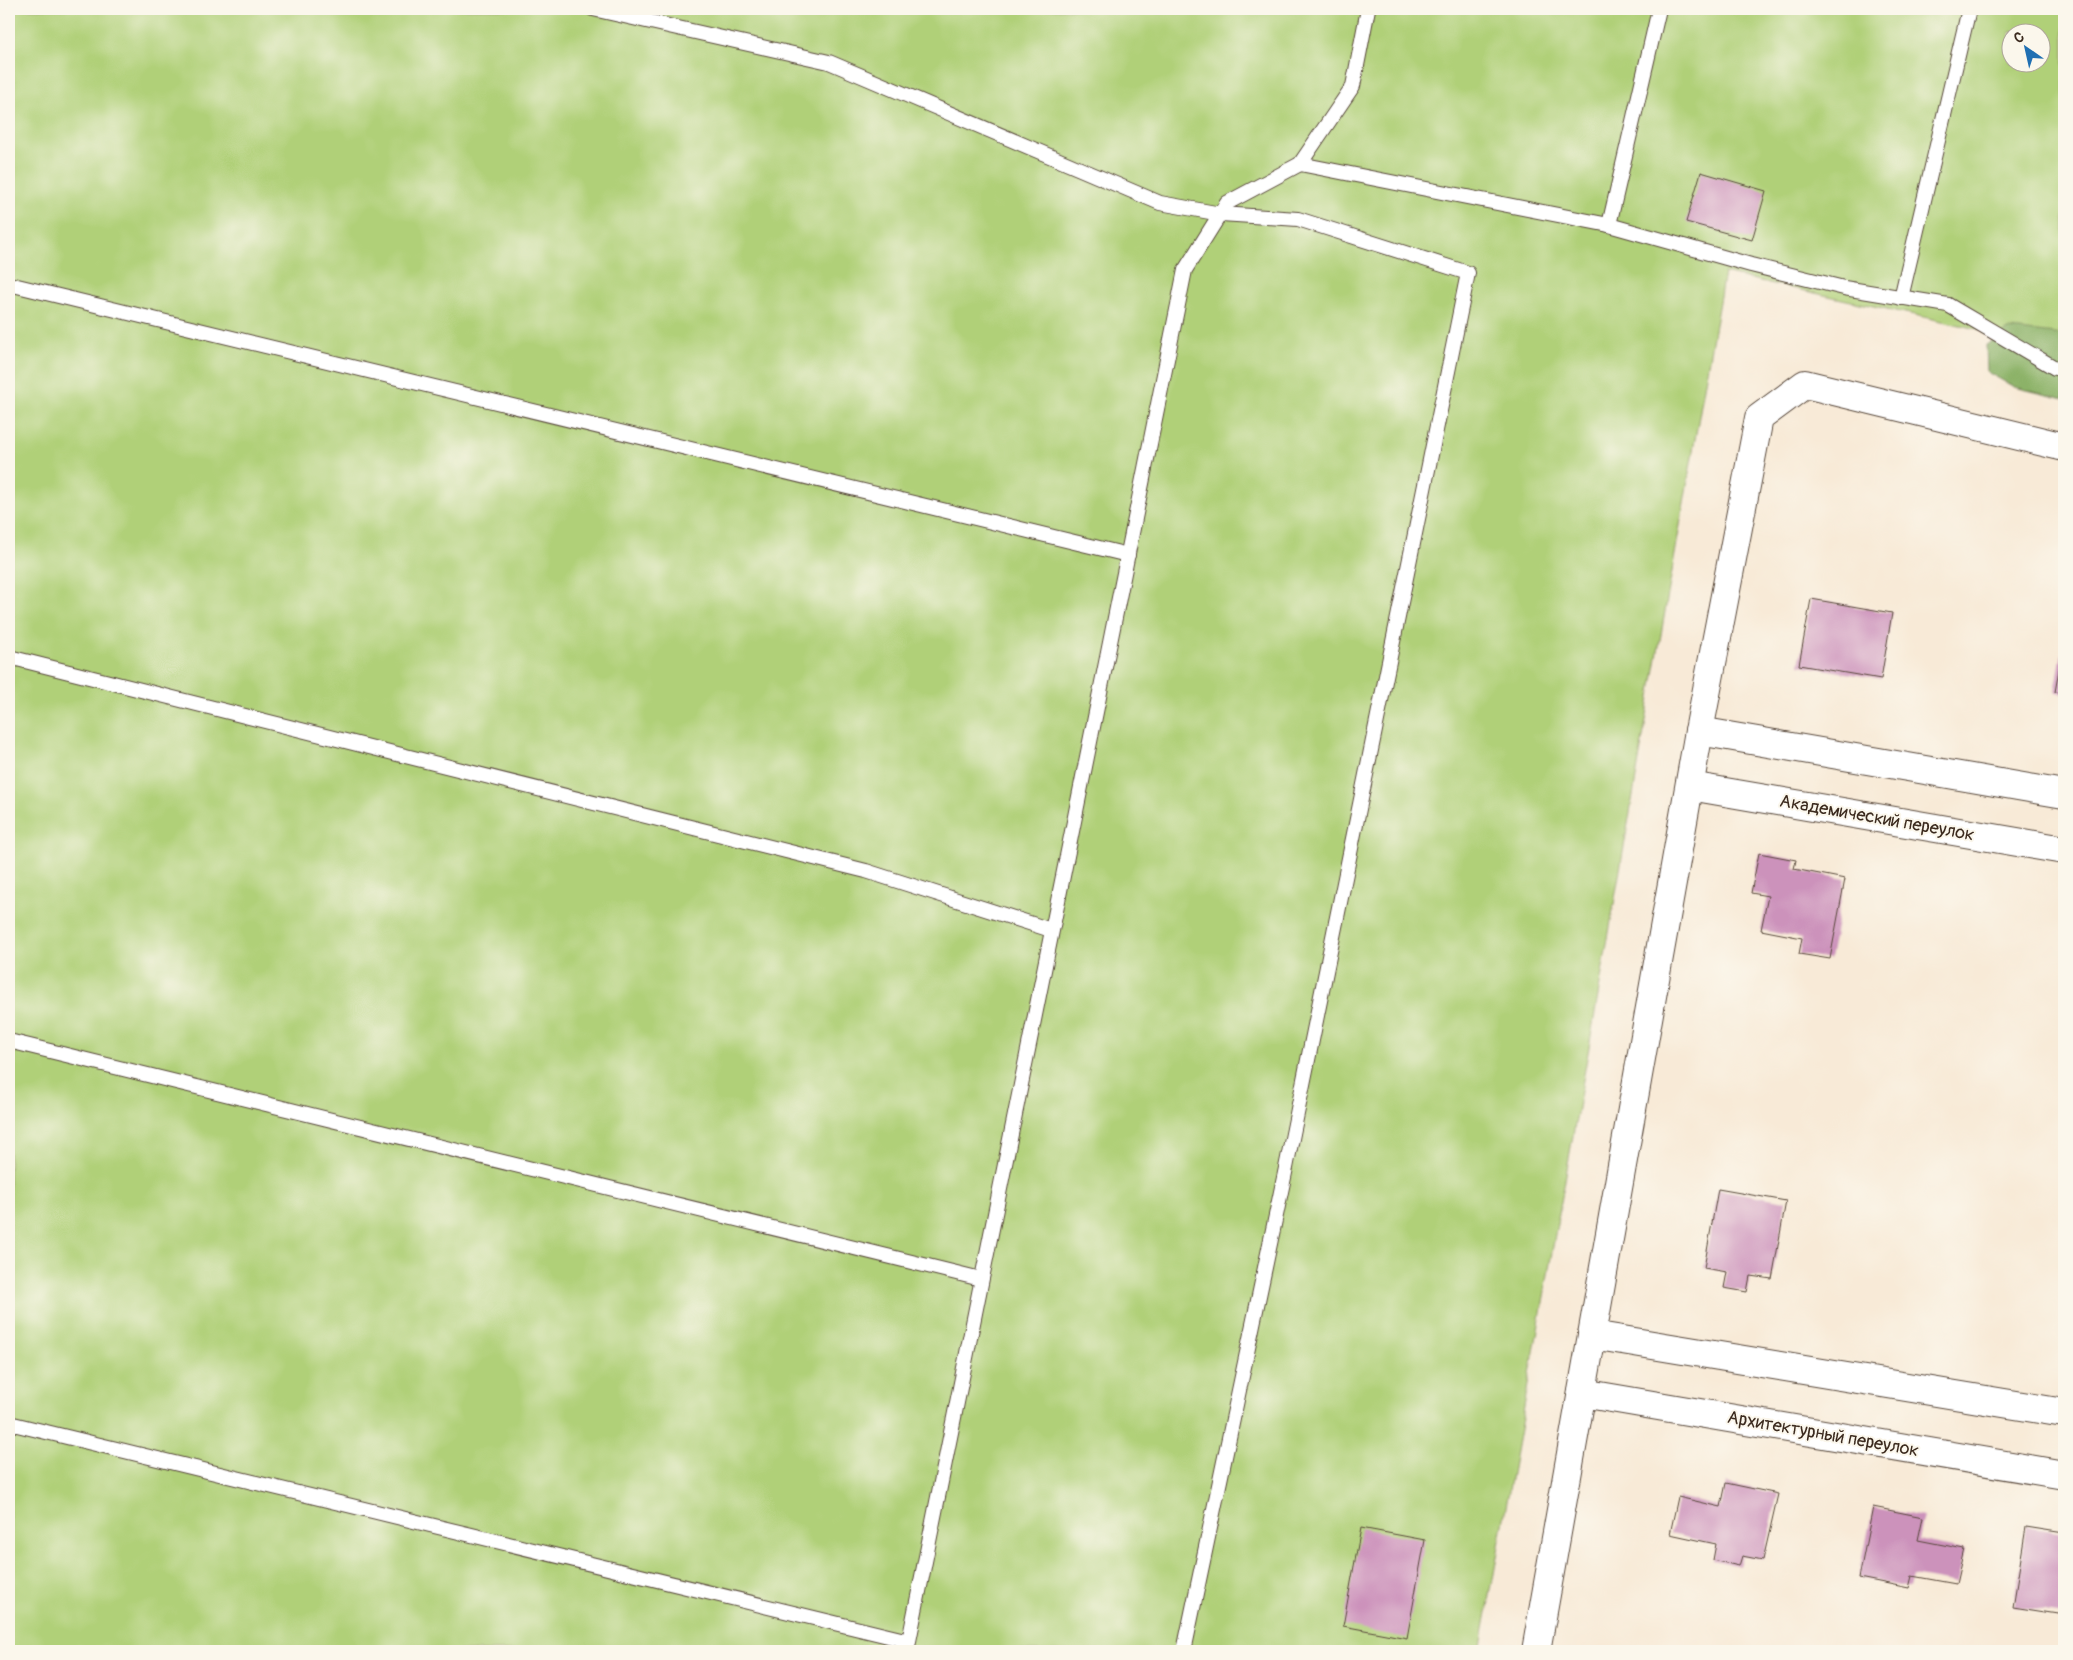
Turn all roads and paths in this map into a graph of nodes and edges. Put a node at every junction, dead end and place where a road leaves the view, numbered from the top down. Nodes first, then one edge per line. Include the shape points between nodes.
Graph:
1 (593, 9) edge
2 (1368, 9) edge
3 (1659, 9) edge
4 (1970, 9) edge
5 (1300, 164) junction
6 (1221, 214) junction
7 (1609, 225) junction
8 (9, 284) edge
9 (1901, 298) junction
10 (2064, 370) edge
11 (2064, 447) edge
12 (1128, 554) junction
13 (9, 657) edge
14 (1699, 730) junction
15 (1690, 786) junction
16 (2064, 794) edge
17 (2064, 850) edge
18 (1051, 930) junction
19 (9, 1042) edge
20 (980, 1279) junction
21 (1592, 1335) junction
22 (1582, 1393) junction
23 (2064, 1413) edge
24 (9, 1423) edge
25 (2064, 1476) edge
26 (908, 1646) edge
27 (1184, 1651) edge
28 (1536, 1651) edge

1 - 6 lane via 829,62 1160,203
2 - 5 lane via 1353,86
3 - 7 lane
4 - 9 lane
5 - 6 lane via 1227,204
5 - 7 lane
6 - 12 lane via 1185,270
6 - 27 lane via 1298,219 1468,273
7 - 9 lane via 1844,288
8 - 12 lane
9 - 10 lane via 1948,305 2055,368
11 - 14 street via 1805,384 1759,418
12 - 18 lane
13 - 18 lane via 866,871
14 - 15 street
14 - 16 street
15 - 17 street, Академический переулок
15 - 21 street
18 - 20 lane
19 - 20 lane
20 - 26 lane
21 - 22 street
21 - 23 street
22 - 25 street, Архитектурный переулок
22 - 28 street
24 - 26 lane

